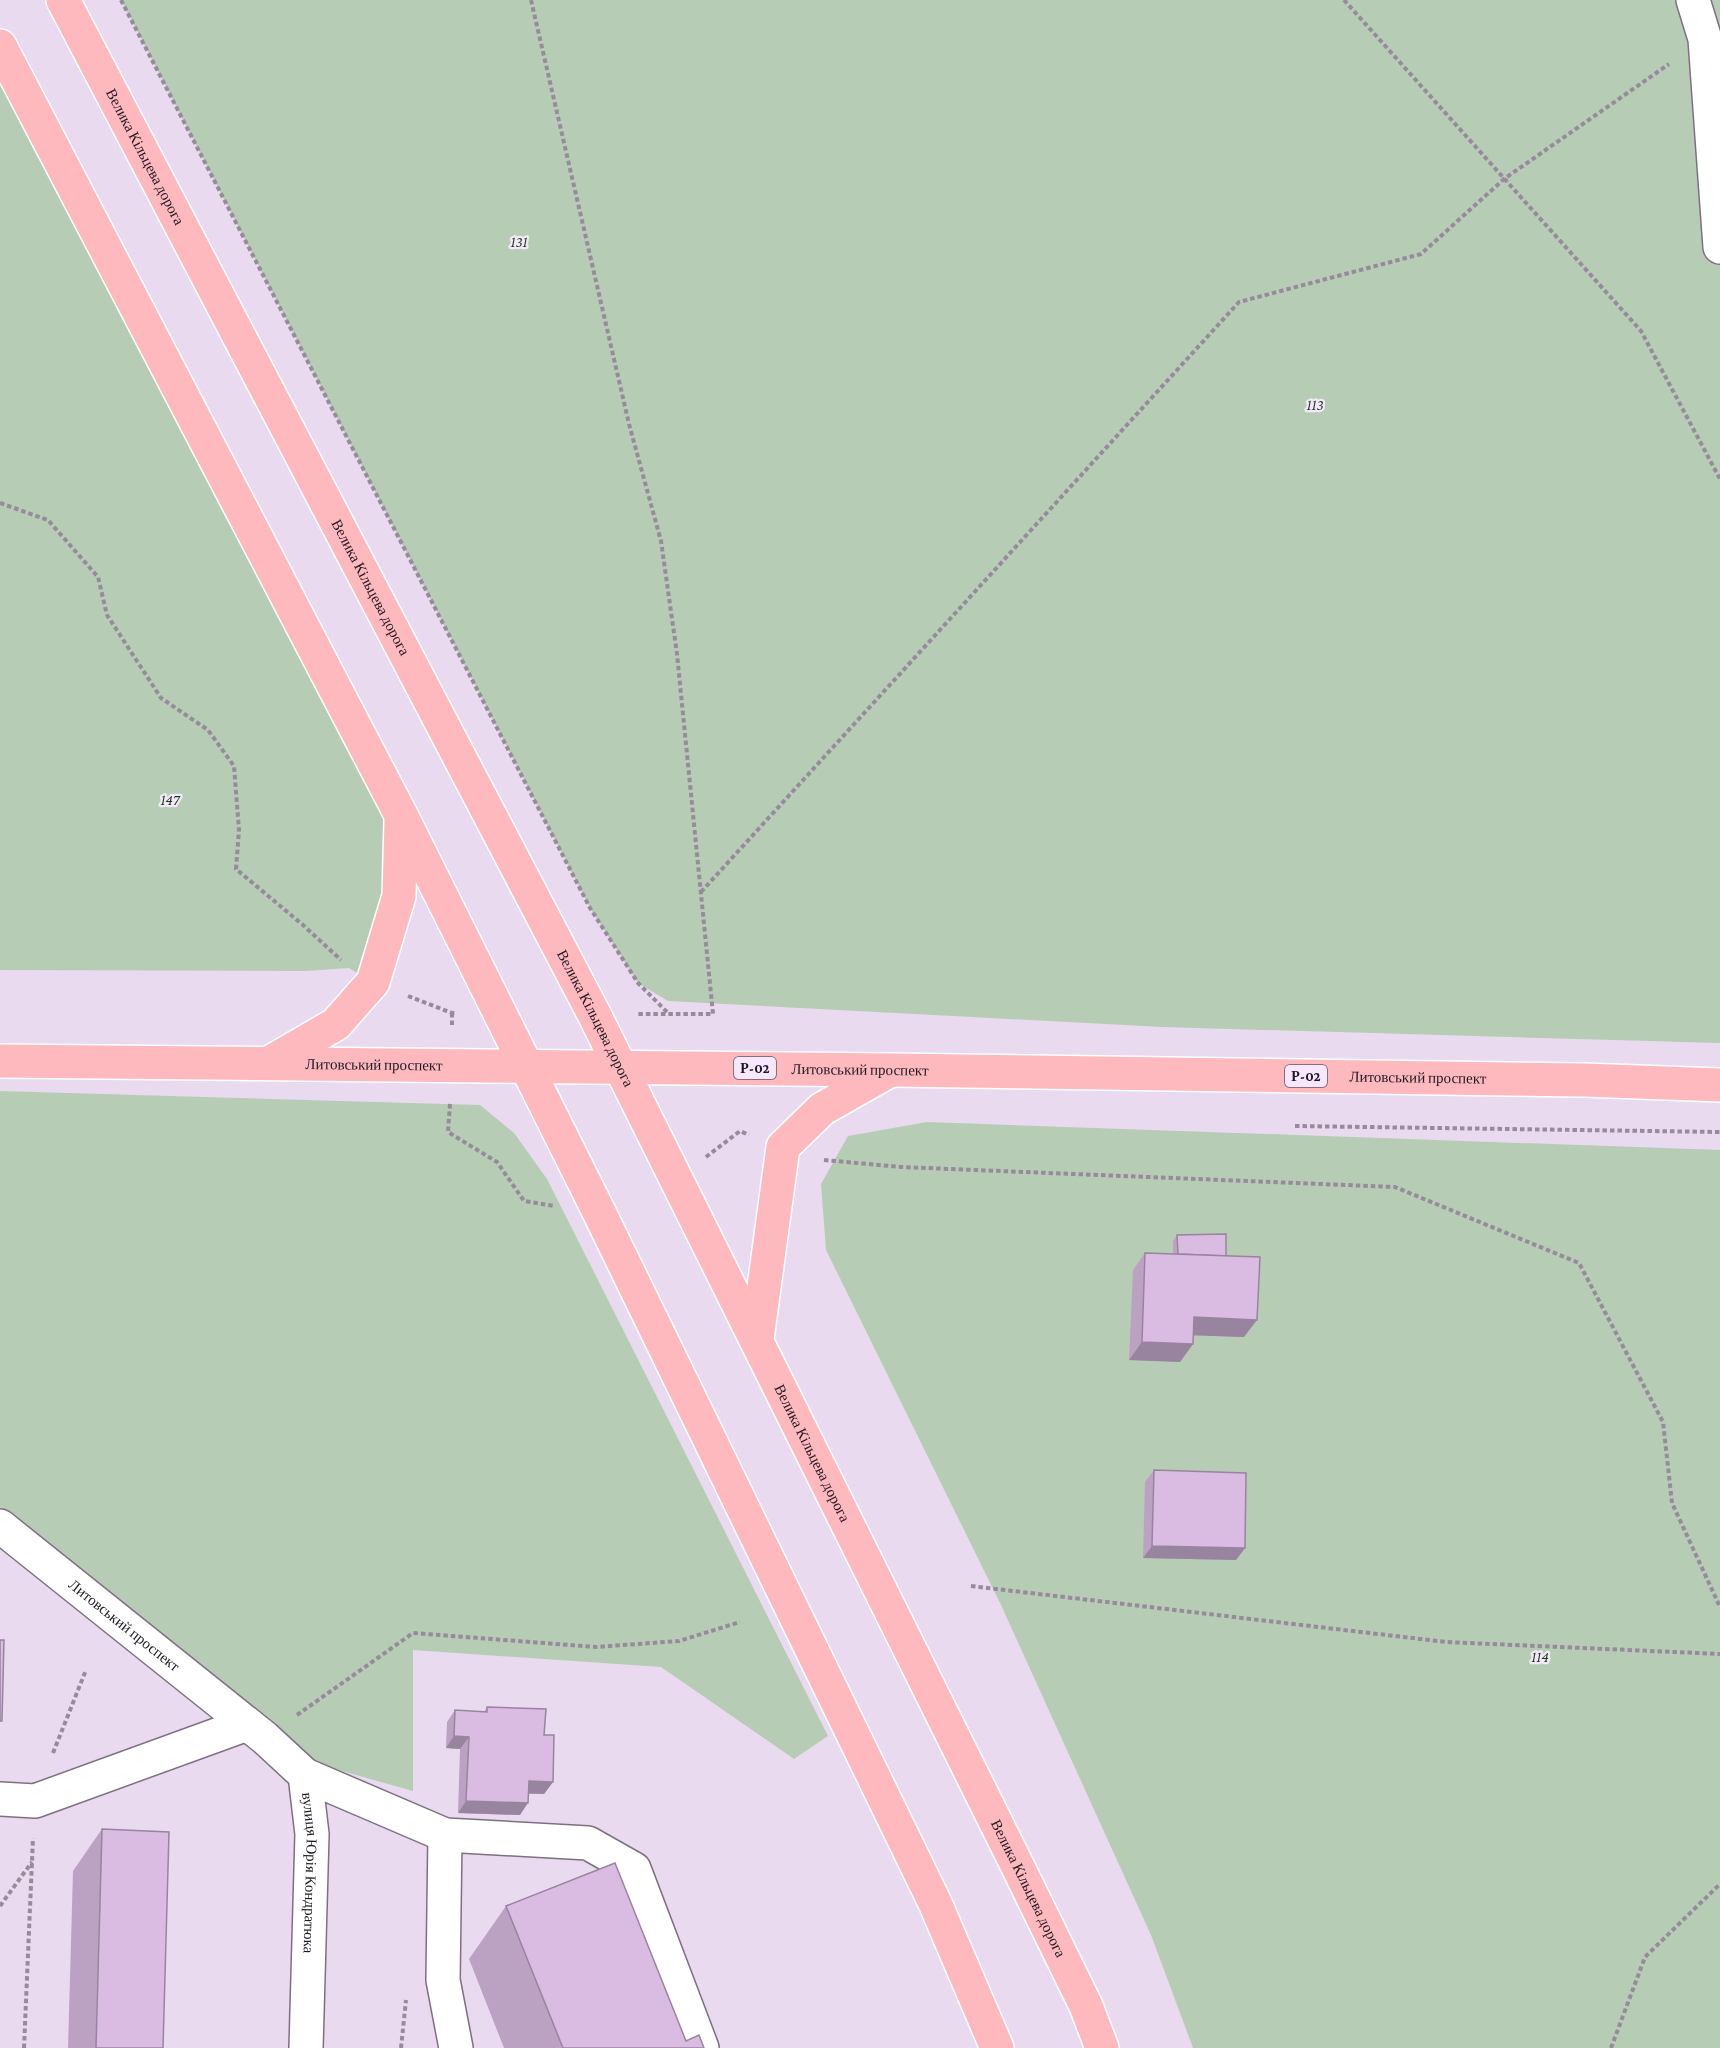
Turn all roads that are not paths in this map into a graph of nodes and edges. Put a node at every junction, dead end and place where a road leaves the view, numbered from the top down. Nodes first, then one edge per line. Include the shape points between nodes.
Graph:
1 (63, 0) edge
2 (1693, 0) edge
3 (0, 46) edge
4 (1720, 246) edge
5 (401, 815) junction
6 (0, 1061) edge
7 (268, 1063) junction
8 (526, 1066) junction
9 (620, 1067) junction
10 (891, 1070) junction
11 (1720, 1084) edge
12 (757, 1339) junction
13 (0, 1526) edge
14 (256, 1731) junction
15 (305, 1775) junction
16 (0, 1799) edge
17 (445, 1835) junction
18 (306, 2048) edge
19 (456, 2048) edge
20 (702, 2048) edge
21 (998, 2048) edge
22 (1102, 2048) edge

1 - 9 main road, Велика Кільцева дорога
2 - 4 street via 1704,39
3 - 5 main road
5 - 7 main road via 399,896 373,982 336,1024
5 - 8 main road
6 - 7 main road, Литовський проспект
7 - 8 main road, Литовський проспект
8 - 9 main road, Литовський проспект / Р-02
8 - 21 main road via 935,1903
9 - 10 main road, Литовський проспект / Р-02
9 - 12 main road, Велика Кільцева дорога
10 - 11 main road, Литовський проспект / Р-02
10 - 12 main road via 822,1109 783,1148
12 - 22 main road, Велика Кільцева дорога via 1086,2006
13 - 14 street, Литовський проспект
14 - 15 street, вулиця Юрія Кондратюка
14 - 16 street via 35,1801
15 - 17 street
15 - 18 street, вулиця Юрія Кондратюка via 312,1834
17 - 19 street via 443,1980
17 - 20 street via 588,1843 634,1869

